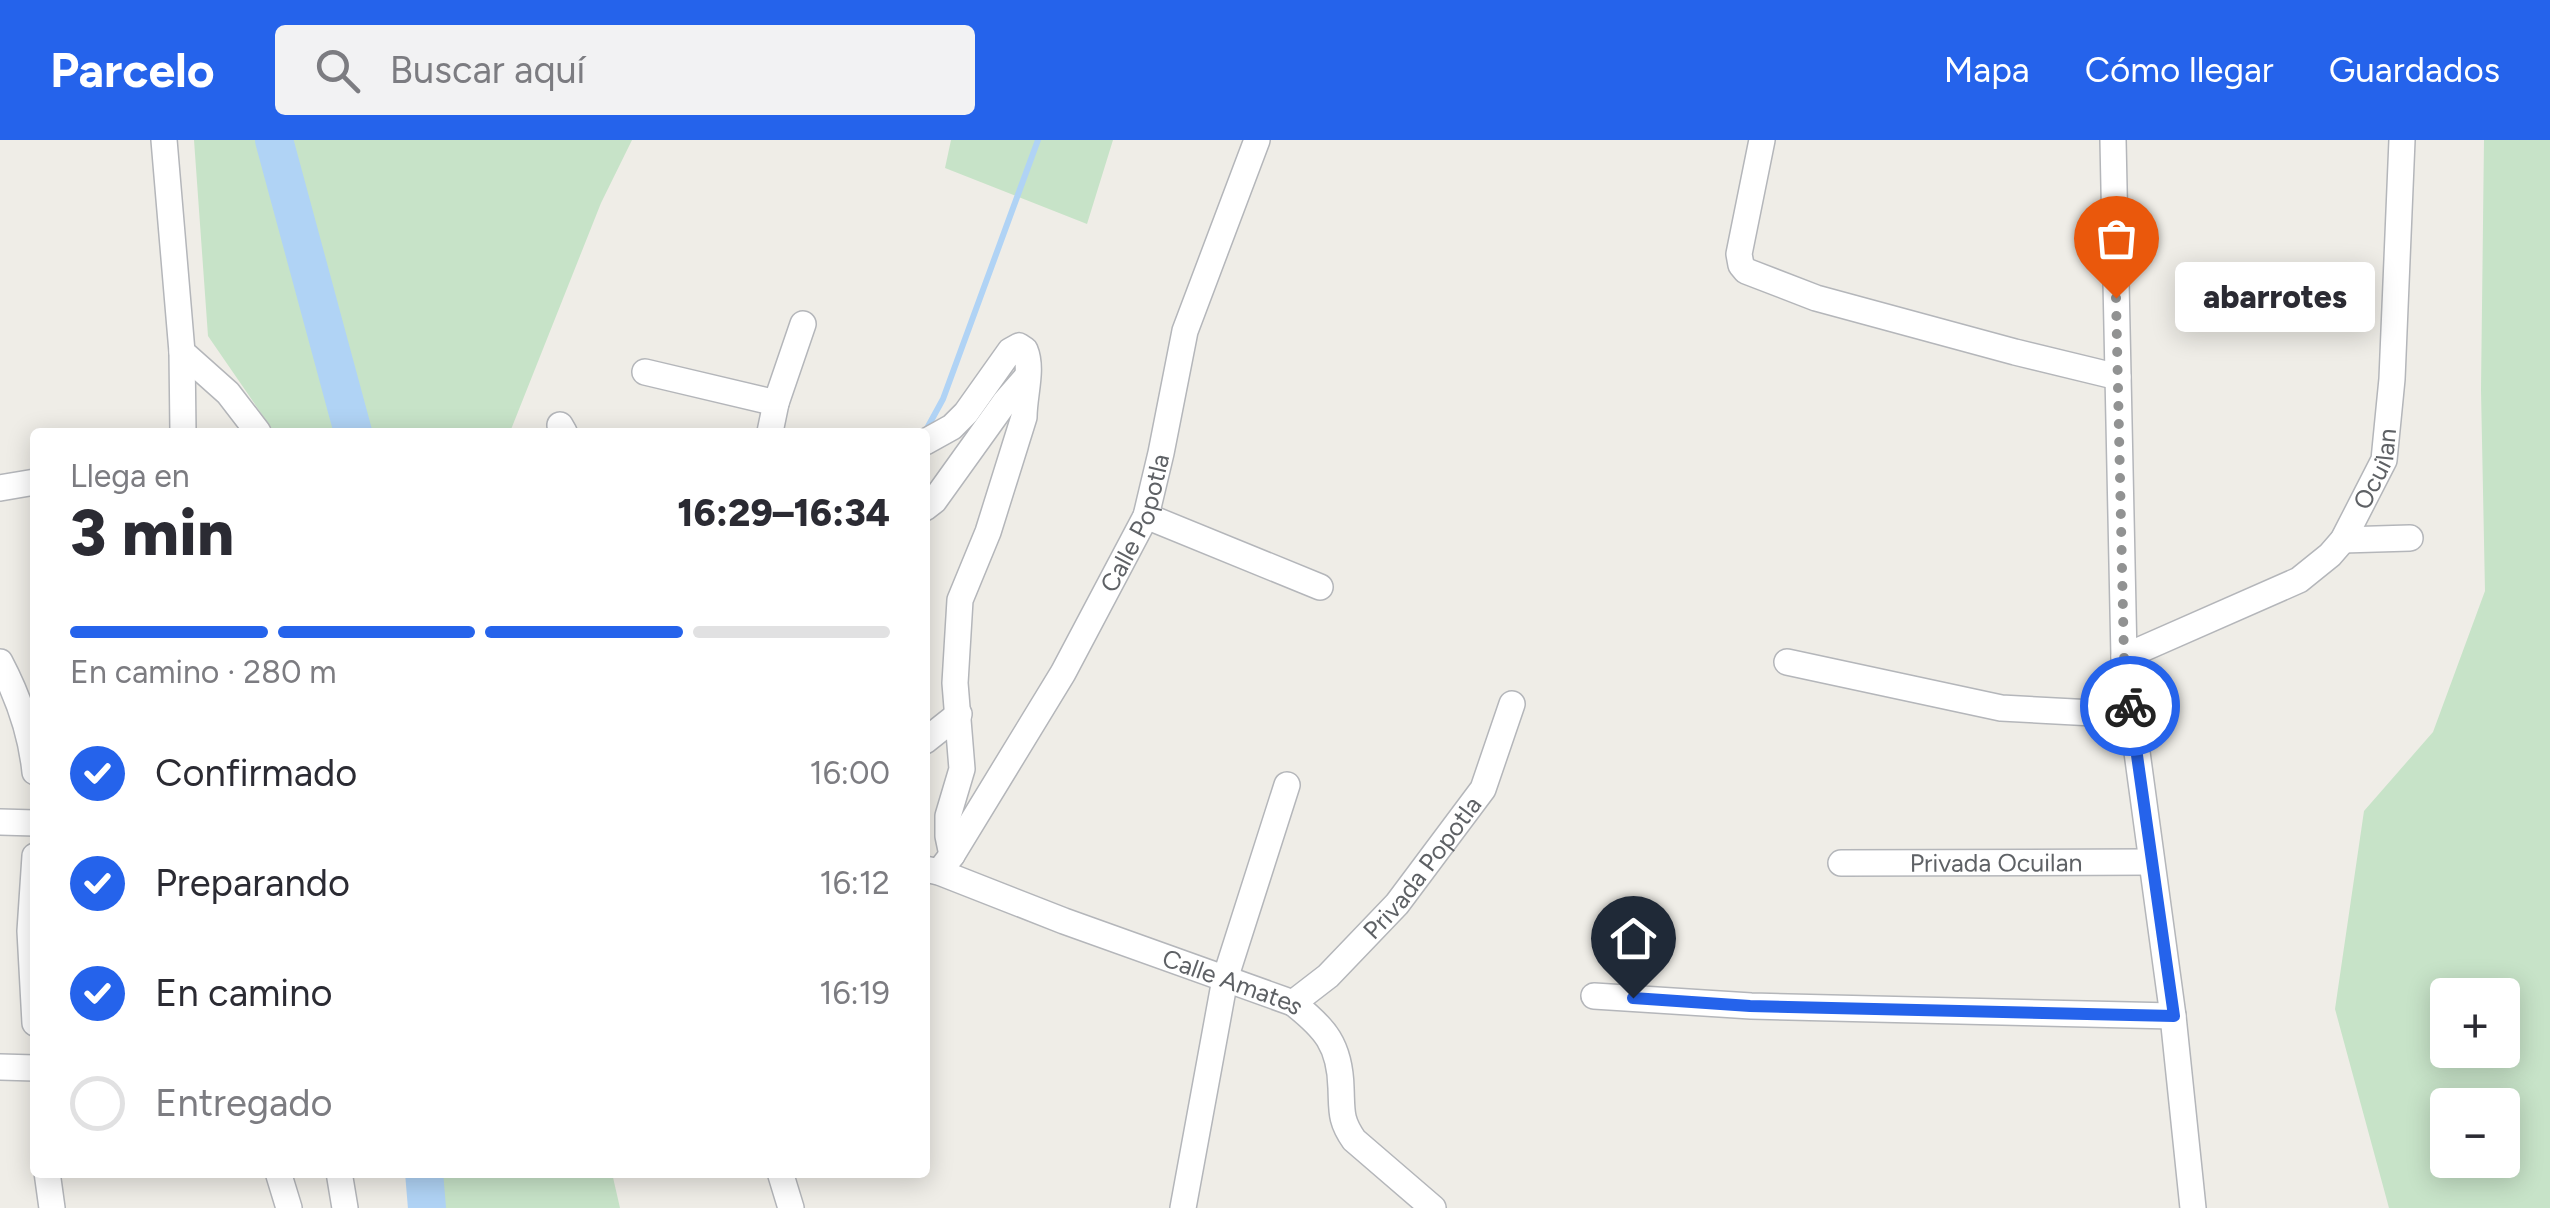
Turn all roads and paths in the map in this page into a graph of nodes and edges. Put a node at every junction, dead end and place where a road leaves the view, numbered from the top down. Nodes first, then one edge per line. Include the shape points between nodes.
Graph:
1 (164, 140) edge
2 (1257, 140) edge
3 (1762, 140) edge
4 (2113, 140) edge
5 (2402, 140) edge
6 (804, 324) dead end
7 (182, 352) junction
8 (645, 372) dead end
9 (2118, 377) junction
10 (1026, 378) junction
11 (776, 403) junction
12 (183, 428) edge
13 (250, 428) edge
14 (771, 428) edge
15 (930, 439) edge
16 (30, 483) edge
17 (0, 488) edge
18 (930, 504) edge
19 (1146, 516) junction
20 (2410, 538) dead end
21 (2343, 540) junction
22 (1320, 587) dead end
23 (2124, 657) junction
24 (0, 662) edge
25 (1786, 662) dead end
26 (1512, 704) dead end
27 (959, 714) junction
28 (2132, 716) junction
29 (930, 736) edge
30 (30, 741) edge
31 (1287, 786) dead end
32 (0, 822) edge
33 (30, 822) edge
34 (2151, 862) junction
35 (1841, 863) dead end
36 (939, 865) edge
37 (1225, 979) junction
38 (1594, 996) dead end
39 (1293, 1003) junction
40 (2174, 1016) junction
41 (0, 1067) edge
42 (30, 1068) edge
43 (49, 1178) edge
44 (279, 1178) edge
45 (340, 1178) edge
46 (782, 1178) edge
47 (1428, 1206) edge
48 (52, 1208) edge
49 (289, 1208) edge
50 (344, 1208) edge
51 (791, 1208) edge
52 (1183, 1208) edge
53 (2192, 1208) edge

1 - 7 street
2 - 19 street, Calle Popotla via 1185,331
3 - 9 street via 1739,254 1746,271 1816,298
4 - 9 street
5 - 21 street, Ocuilan via 2384,460
6 - 11 street
7 - 12 street
7 - 13 street via 228,393
8 - 11 street
9 - 23 street
10 - 15 street via 1028,354 1016,347 966,413
10 - 18 street
10 - 27 street via 1024,417 960,600
11 - 14 street
16 - 17 street
19 - 22 street
19 - 36 street, Calle Popotla via 1063,673
20 - 21 street
21 - 23 street, Ocuilan via 2299,580
23 - 28 street
24 - 30 street
25 - 28 street via 2001,708
26 - 39 street, Privada Popotla via 1483,789 1386,916
27 - 29 street
27 - 36 street via 962,769
28 - 34 street
31 - 37 street
32 - 33 street
34 - 35 street, Privada Ocuilan
34 - 40 street
36 - 37 street, Calle Amates
37 - 39 street, Calle Amates
37 - 52 street
38 - 40 street
39 - 47 street, Calle Amates via 1335,1046 1340,1111 1354,1140
40 - 53 street
41 - 42 street
43 - 48 street
44 - 49 street
45 - 50 street
46 - 51 street

